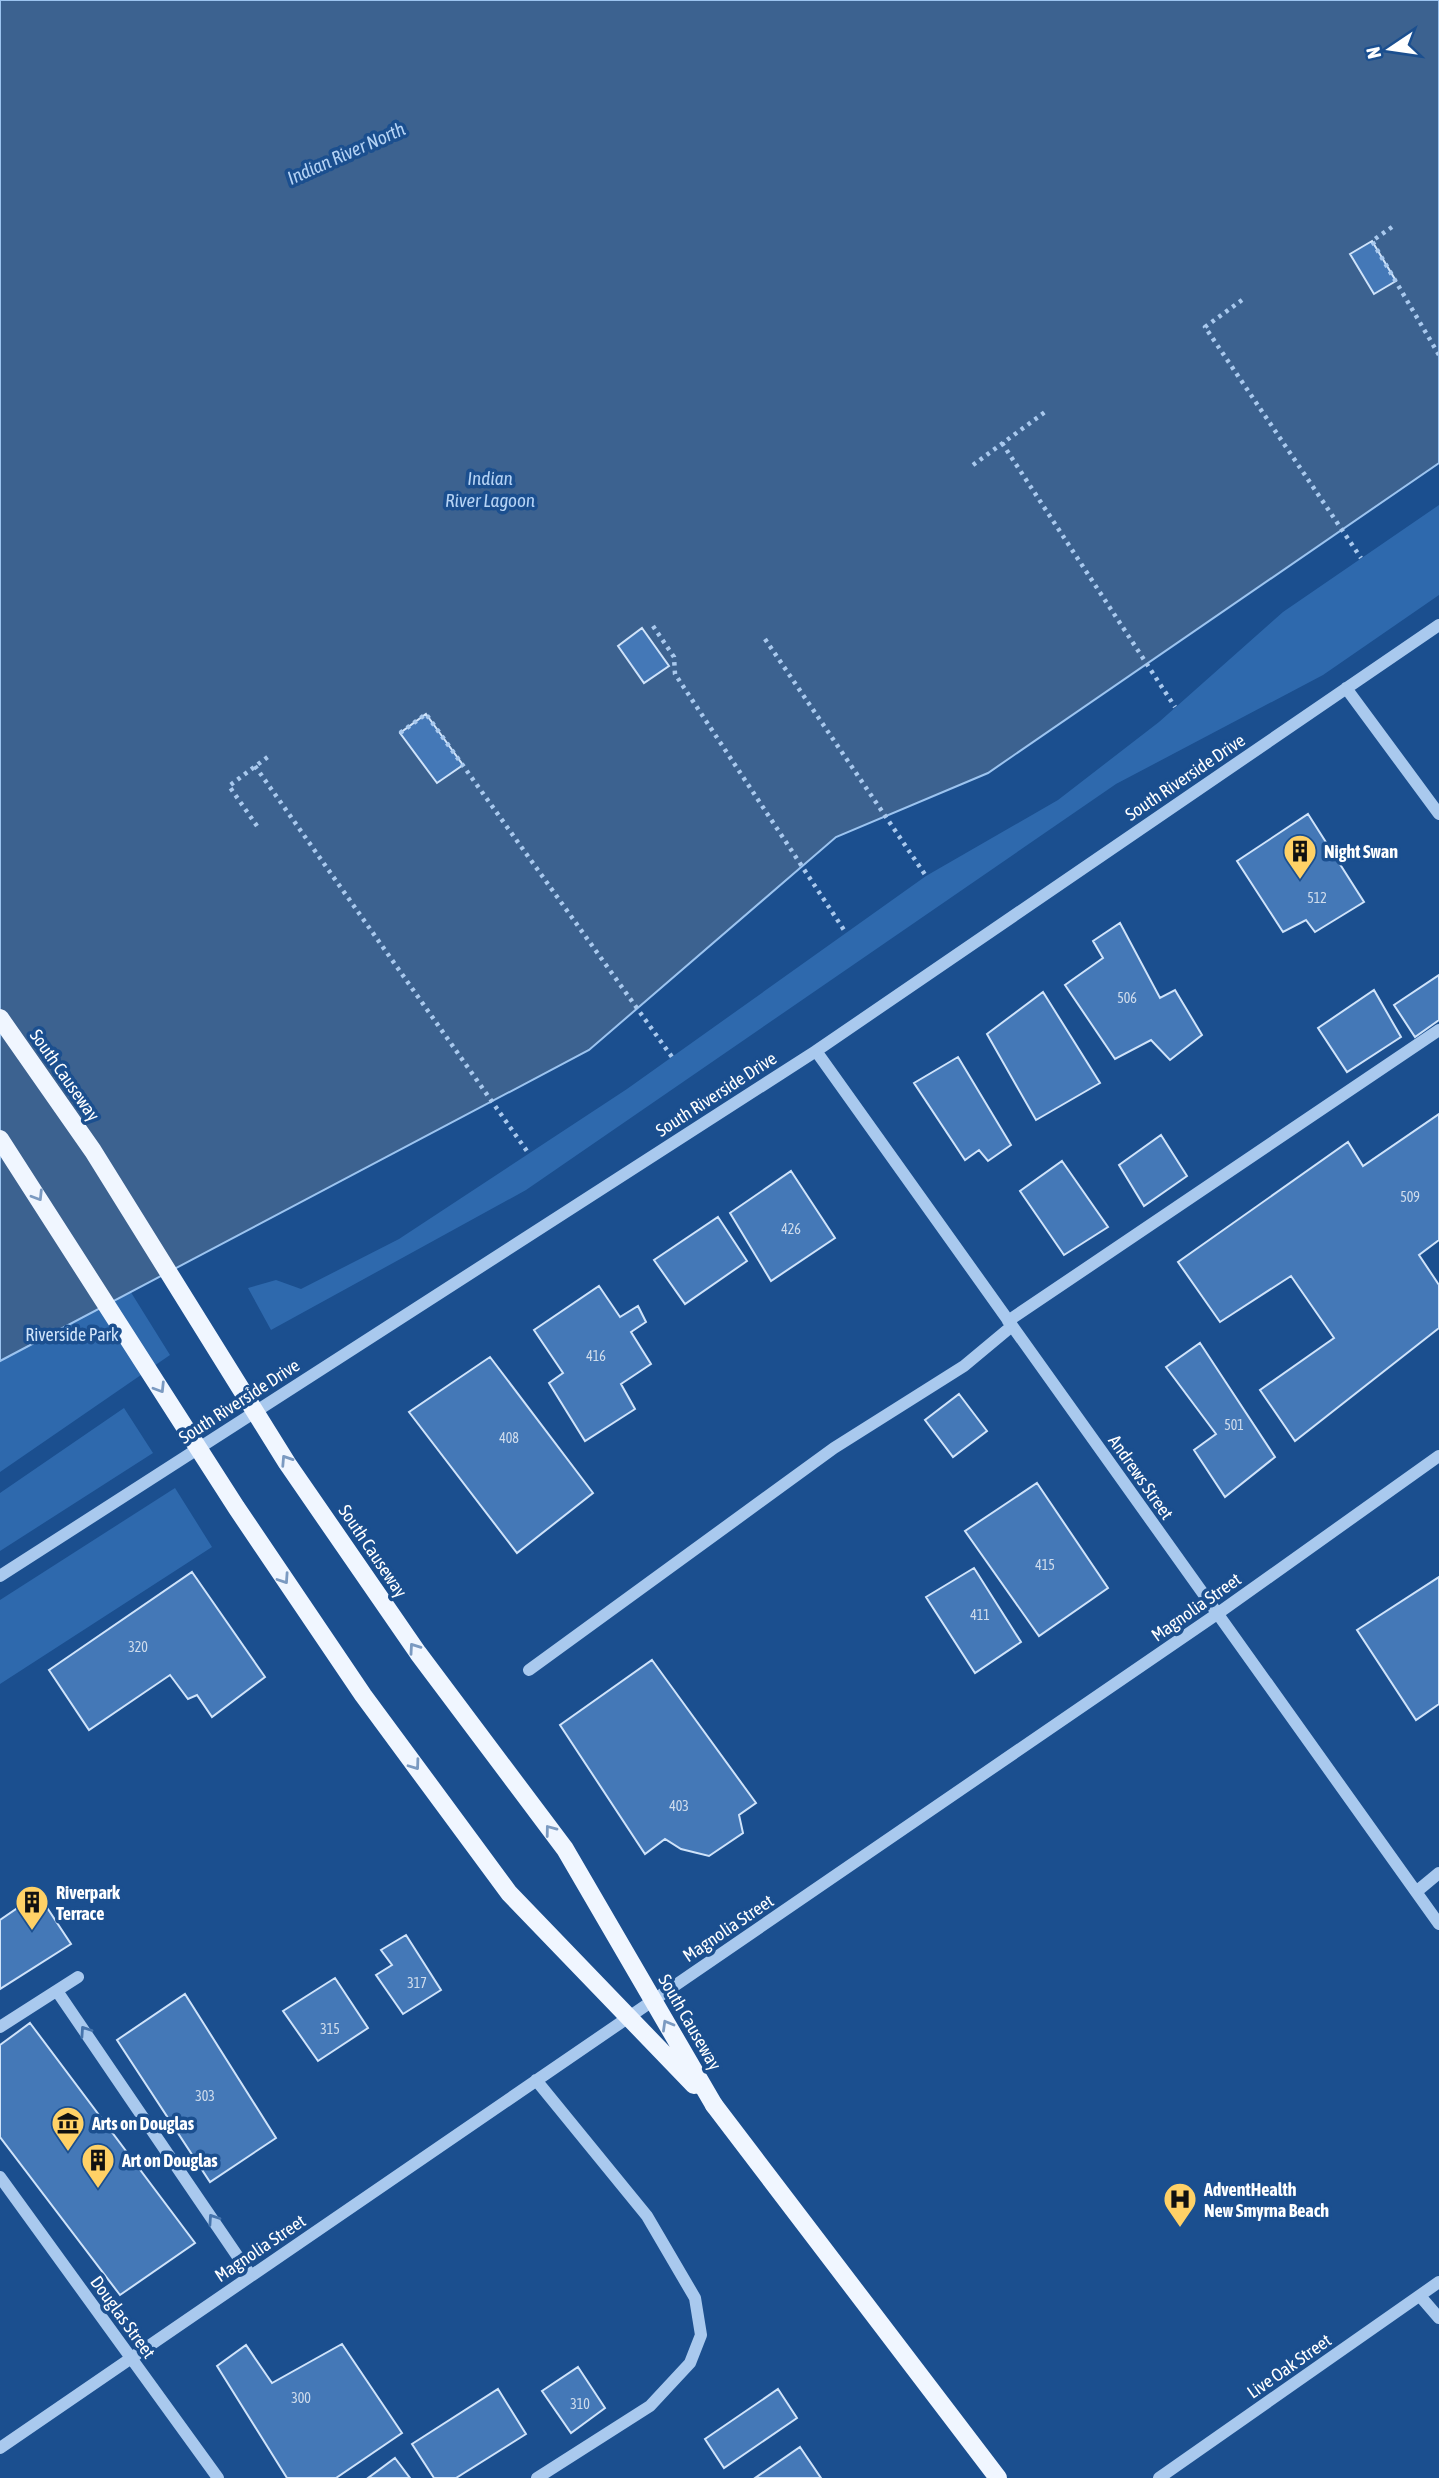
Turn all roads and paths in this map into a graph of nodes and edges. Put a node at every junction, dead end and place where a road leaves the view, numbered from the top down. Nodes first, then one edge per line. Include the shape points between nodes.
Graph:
1 (1392, 227) dead end
2 (1242, 300) dead end
3 (1439, 355) edge
4 (1045, 412) dead end
5 (1002, 443) junction
6 (973, 465) dead end
7 (1361, 558) dead end
8 (1439, 625) edge
9 (653, 626) dead end
10 (765, 639) dead end
11 (1346, 688) junction
12 (1175, 708) dead end
13 (400, 733) dead end
14 (269, 756) dead end
15 (255, 766) junction
16 (1439, 814) edge
17 (257, 826) dead end
18 (926, 876) dead end
19 (846, 933) dead end
20 (0, 1018) edge
21 (1439, 1030) edge
22 (816, 1051) junction
23 (672, 1057) dead end
24 (0, 1139) edge
25 (529, 1154) dead end
26 (1010, 1324) junction
27 (1439, 1456) edge
28 (0, 1576) edge
29 (1217, 1614) junction
30 (529, 1670) dead end
31 (1439, 1873) edge
32 (1416, 1892) junction
33 (1439, 1924) edge
34 (78, 1977) dead end
35 (57, 1991) junction
36 (0, 2027) edge
37 (536, 2081) junction
38 (714, 2105) junction
39 (0, 2176) edge
40 (251, 2276) junction
41 (1439, 2282) edge
42 (1420, 2296) junction
43 (1439, 2318) edge
44 (131, 2358) junction
45 (0, 2448) edge
46 (218, 2478) edge
47 (537, 2478) edge
48 (998, 2478) edge
49 (1159, 2478) edge

1 - 3 path via 1372,241
2 - 7 path via 1205,327
4 - 5 path
5 - 6 path
5 - 12 path
8 - 11 street, South Riverside Drive
9 - 19 path via 674,657 675,674
10 - 18 path
11 - 16 street
11 - 22 street, South Riverside Drive
13 - 23 path via 426,714
14 - 15 path
15 - 17 path via 229,786
15 - 25 path
38 -> 20 main road, South Causeway, bridge via 565,1849 418,1653 287,1463 93,1151
21 - 26 street
22 - 26 street, Andrews Street
22 - 28 street, South Riverside Drive
24 -> 38 main road, South Causeway, bridge via 236,1507 363,1695 509,1893
26 - 29 street, Andrews Street
26 - 30 street via 964,1366 834,1448
27 - 29 street, Magnolia Street
29 - 32 street, Andrews Street
29 - 37 street, Magnolia Street
31 - 32 street
32 - 33 street, Andrews Street
34 - 35 street
35 - 36 street
40 -> 35 street
37 - 40 street, Magnolia Street
37 - 47 street via 647,2216 695,2298 701,2335 690,2363 650,2406
38 - 48 main road, South Causeway
39 - 44 street, Douglas Street
40 - 44 street, Magnolia Street
41 - 42 street, Live Oak Street
42 - 43 street
42 - 49 street, Live Oak Street
44 - 45 street, Magnolia Street
44 - 46 street, Douglas Street

